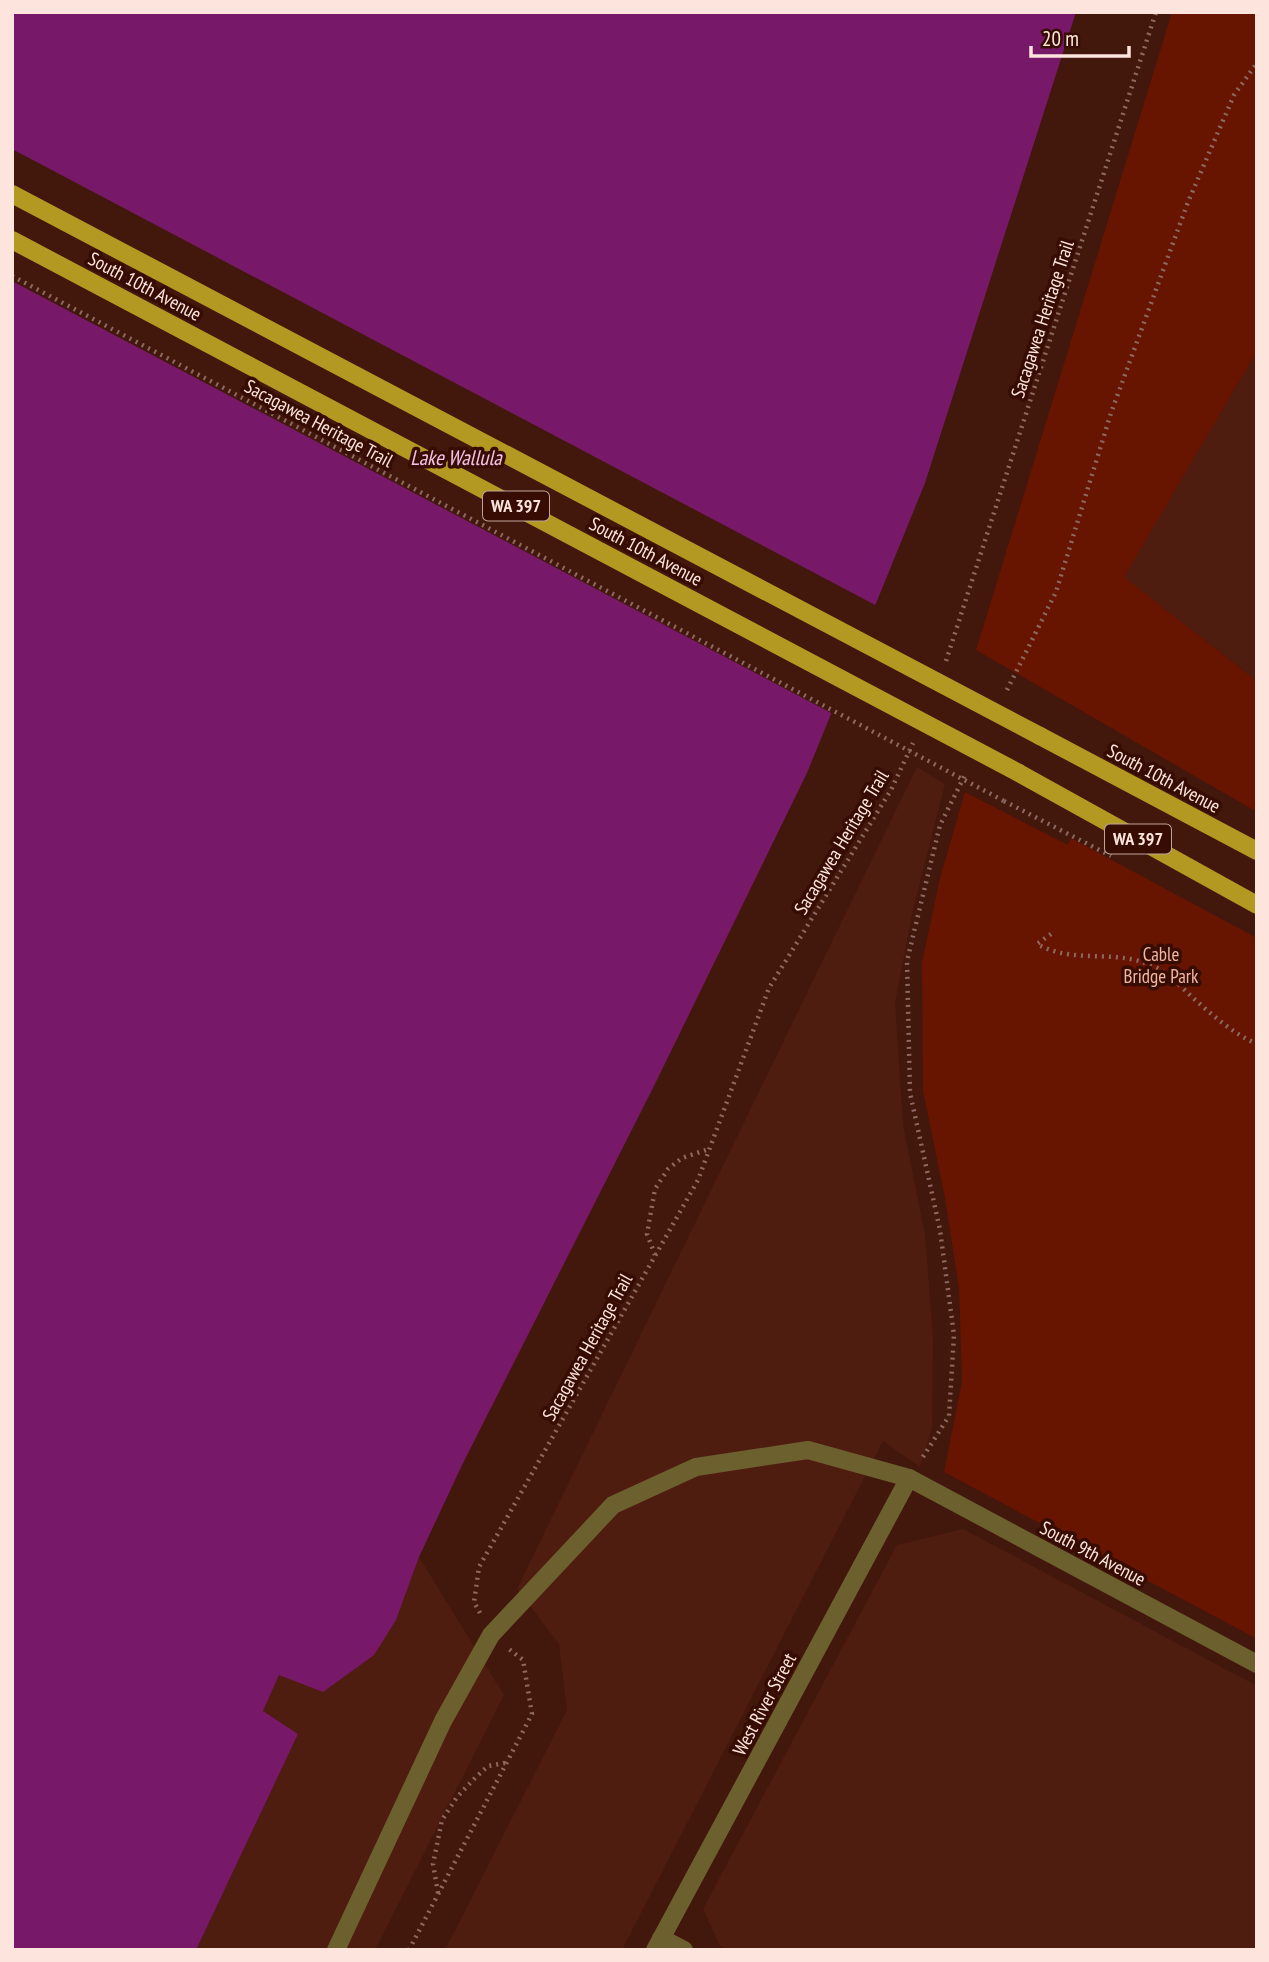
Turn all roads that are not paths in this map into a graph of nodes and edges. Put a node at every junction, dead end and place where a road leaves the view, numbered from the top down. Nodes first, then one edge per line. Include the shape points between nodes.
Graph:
1 (12, 194) edge
2 (12, 240) edge
3 (1257, 851) edge
4 (1257, 905) edge
5 (909, 1478) junction
6 (1257, 1664) edge
7 (658, 1944) edge
8 (337, 1950) edge
9 (684, 1950) edge

1 - 3 main road, South 10th Avenue / WA 397, bridge
2 - 4 main road, South 10th Avenue / WA 397, bridge via 1019,773
5 - 6 street, South 9th Avenue
5 - 7 street, West River Street
5 - 8 street, South 9th Avenue via 808,1450 696,1467 613,1505 491,1635 443,1721
7 - 9 street

